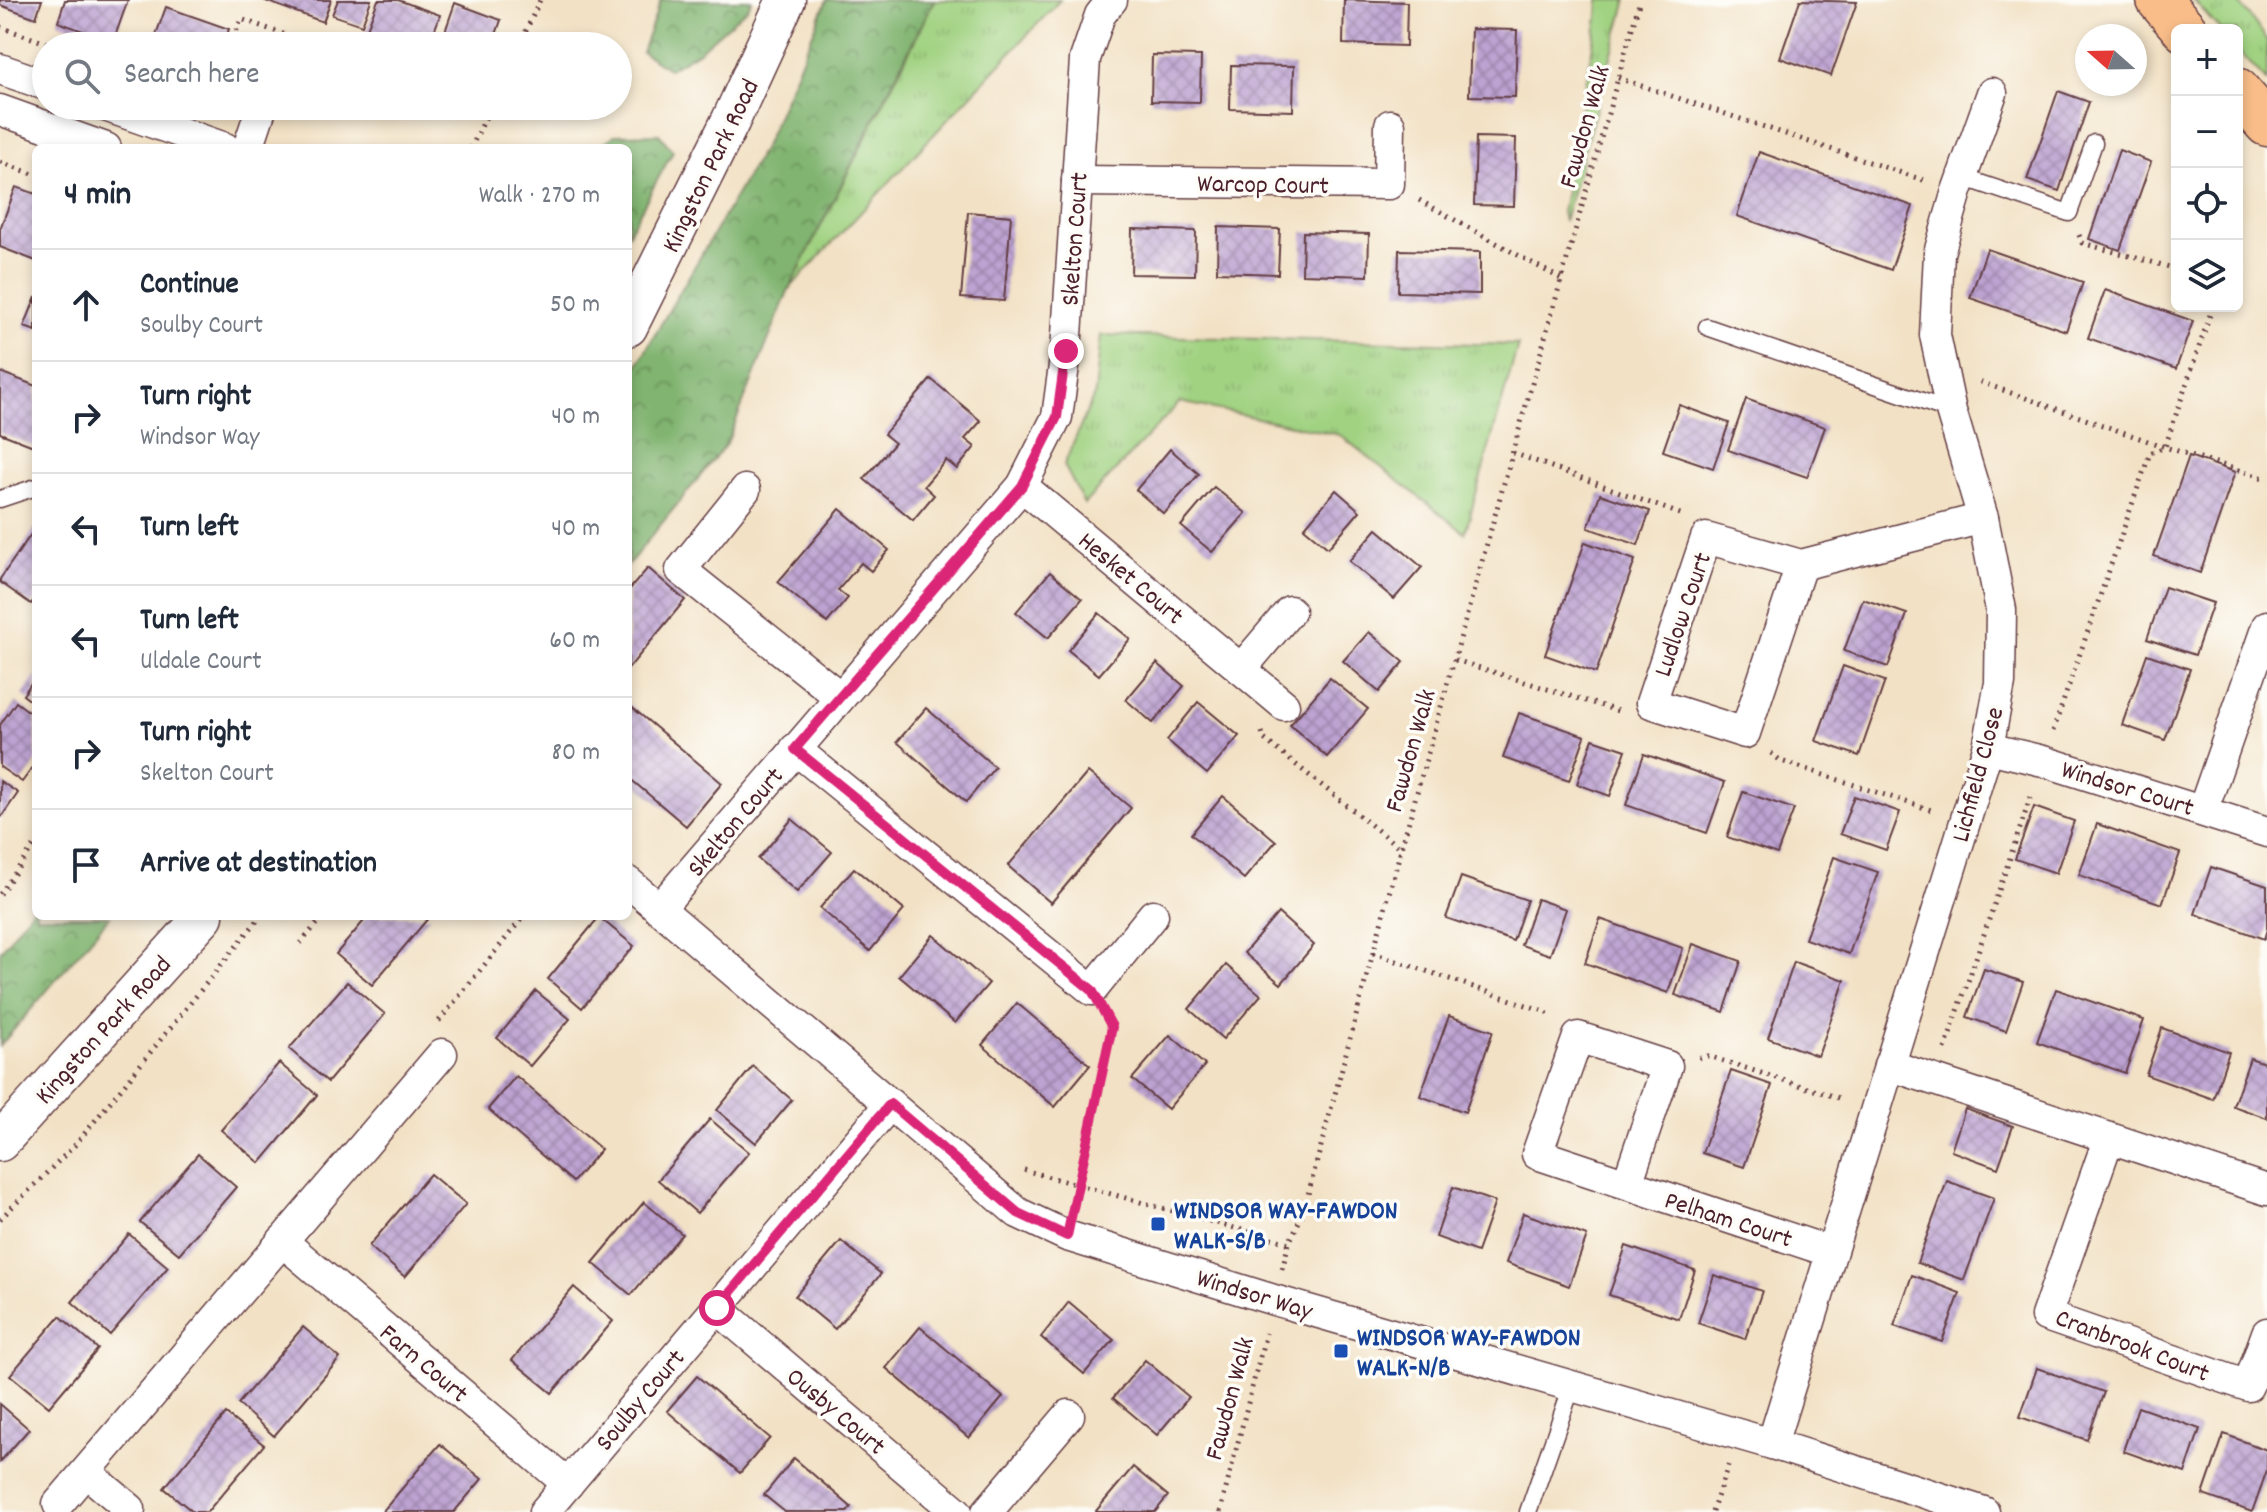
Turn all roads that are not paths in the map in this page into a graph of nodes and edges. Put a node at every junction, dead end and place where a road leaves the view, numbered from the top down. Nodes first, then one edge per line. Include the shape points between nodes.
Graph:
1 (786, 0) edge
2 (1112, 0) edge
3 (2159, 0) edge
4 (2180, 24) edge
5 (0, 69) edge
6 (32, 80) edge
7 (1992, 93) dead end
8 (2242, 96) edge
9 (0, 110) edge
10 (145, 120) edge
11 (257, 120) edge
12 (2267, 124) edge
13 (1390, 125) dead end
14 (2094, 143) dead end
15 (95, 144) edge
16 (214, 144) edge
17 (249, 144) edge
18 (1077, 181) junction
19 (1960, 184) junction
20 (632, 319) edge
21 (1707, 327) dead end
22 (1951, 411) junction
23 (1022, 486) junction
24 (32, 488) edge
25 (745, 490) dead end
26 (0, 499) edge
27 (1983, 518) junction
28 (1801, 565) junction
29 (1290, 611) dead end
30 (2267, 626) edge
31 (1241, 669) junction
32 (840, 697) junction
33 (1284, 705) dead end
34 (1988, 748) junction
35 (795, 749) junction
36 (2203, 810) junction
37 (2267, 832) edge
38 (632, 885) edge
39 (659, 909) junction
40 (1153, 915) dead end
41 (200, 920) edge
42 (442, 1054) road end
43 (1889, 1065) junction
44 (890, 1104) junction
45 (2108, 1140) junction
46 (0, 1142) edge
47 (1627, 1184) junction
48 (2267, 1190) edge
49 (282, 1241) junction
50 (1831, 1252) junction
51 (717, 1308) junction
52 (2266, 1339) edge
53 (1572, 1386) junction
54 (1069, 1415) dead end
55 (1772, 1444) junction
56 (86, 1472) junction
57 (568, 1484) junction
58 (58, 1504) dead end
59 (130, 1509) dead end
60 (544, 1512) edge
61 (957, 1512) edge
62 (987, 1512) edge
63 (1528, 1512) edge
64 (1984, 1512) edge

1 - 20 street, Kingston Park Road
2 - 18 street, Skelton Court via 1100,15 1085,59
3 - 4 highway
5 - 6 street
7 - 19 street, Lichfield Close
8 - 12 highway
9 - 15 street
10 - 16 street
11 - 17 street
13 - 18 street, Warcop Court via 1389,184
14 - 19 lane via 2069,213
18 - 23 street, Skelton Court via 1057,417
19 - 22 street, Lichfield Close via 1939,253 1935,335
21 - 22 lane
22 - 27 street, Lichfield Close
23 - 31 street, Hesket Court
23 - 32 street, Skelton Court
24 - 26 lane
25 - 32 street via 681,570
27 - 28 street
27 - 34 street, Lichfield Close via 2001,610 2000,683
28 - 28 street, Ludlow Court via 1745,733 1651,703 1706,538
29 - 31 street
30 - 36 street
31 - 33 street, Hesket Court
32 - 35 street, Skelton Court
34 - 36 street, Windsor Court
34 - 43 street, Lichfield Close
35 - 39 street, Skelton Court
35 - 40 street via 1092,990
36 - 37 street, Windsor Court
38 - 39 street, Windsor Way
39 - 44 street, Windsor Way
41 - 46 street, Kingston Park Road
42 - 49 street
43 - 45 street
43 - 50 street, Lichfield Close
44 - 51 street, Soulby Court
44 - 53 street, Windsor Way via 1018,1213 1067,1236
45 - 48 street
45 - 52 street, Cranbrook Court via 2046,1316 2248,1386
47 - 47 street, Pelham Court via 1537,1154 1578,1037 1667,1066
47 - 50 street, Pelham Court
49 - 56 street
49 - 57 street, Farn Court
50 - 55 street, Lichfield Close
51 - 57 street, Soulby Court
51 - 61 street, Ousby Court
53 - 55 street, Windsor Way
53 - 63 lane
54 - 62 street
55 - 64 street, Windsor Way
56 - 58 street
56 - 59 street
57 - 60 street, Soulby Court

